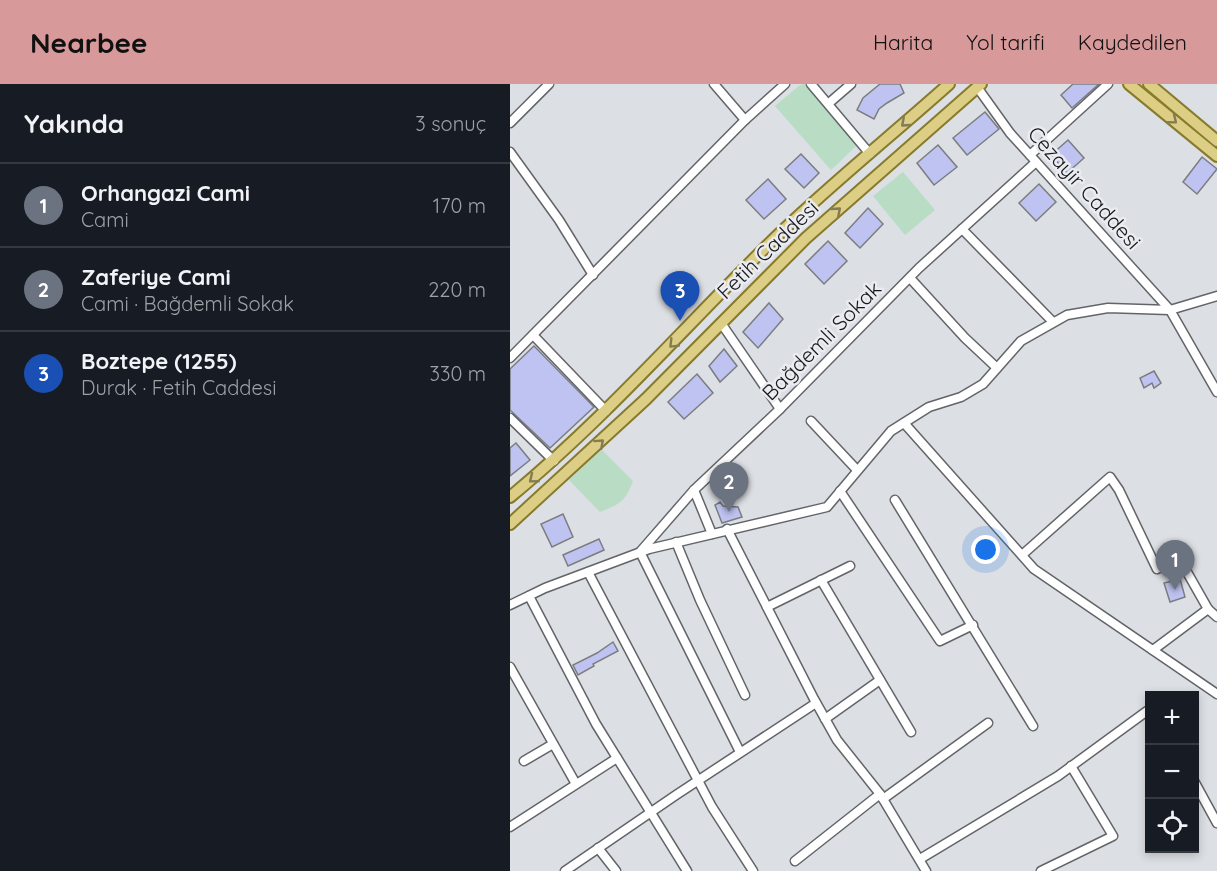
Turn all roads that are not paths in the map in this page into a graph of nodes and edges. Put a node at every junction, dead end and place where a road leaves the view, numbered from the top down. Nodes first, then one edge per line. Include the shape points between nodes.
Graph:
1 (549, 84) edge
2 (714, 84) edge
3 (785, 84) edge
4 (811, 84) edge
5 (851, 84) edge
6 (949, 84) edge
7 (1108, 84) edge
8 (1129, 84) edge
9 (1149, 84) edge
10 (979, 86) edge
11 (829, 103) junction
12 (745, 120) junction
13 (510, 123) edge
14 (1217, 141) edge
15 (510, 152) edge
16 (870, 154) junction
17 (1217, 156) edge
18 (1033, 158) junction
19 (962, 229) junction
20 (593, 275) junction
21 (910, 278) junction
22 (1217, 296) edge
23 (1170, 310) junction
24 (1053, 322) junction
25 (721, 323) junction
26 (533, 335) junction
27 (510, 358) edge
28 (997, 368) junction
29 (1217, 393) edge
30 (780, 409) junction
31 (606, 411) junction
32 (510, 418) edge
33 (811, 421) dead end
34 (904, 423) junction
35 (554, 461) junction
36 (857, 470) junction
37 (694, 490) junction
38 (840, 491) junction
39 (510, 497) edge
40 (896, 500) dead end
41 (510, 524) edge
42 (727, 529) junction
43 (712, 534) junction
44 (676, 542) junction
45 (640, 552) junction
46 (1022, 555) junction
47 (850, 566) dead end
48 (588, 572) junction
49 (821, 580) junction
50 (529, 596) junction
51 (510, 605) edge
52 (767, 607) junction
53 (1208, 609) junction
54 (1217, 617) edge
55 (973, 625) junction
56 (1152, 650) junction
57 (510, 667) edge
58 (880, 680) junction
59 (1217, 694) edge
60 (745, 695) dead end
61 (816, 703) junction
62 (1145, 712) edge
63 (825, 719) junction
64 (988, 723) dead end
65 (1033, 726) dead end
66 (911, 732) dead end
67 (553, 744) junction
68 (740, 752) junction
69 (616, 758) junction
70 (524, 761) dead end
71 (1071, 766) junction
72 (699, 780) junction
73 (576, 784) junction
74 (1199, 790) edge
75 (881, 796) junction
76 (650, 813) junction
77 (1217, 823) edge
78 (510, 827) edge
79 (598, 848) junction
80 (920, 859) junction
81 (795, 861) dead end
82 (566, 871) edge
83 (616, 871) edge
84 (687, 871) edge
85 (753, 871) edge
86 (926, 871) edge
87 (1041, 871) edge

1 - 13 street
2 - 12 street
3 - 12 street
4 - 11 street
5 - 11 street
6 -> 16 main road, Fetih Caddesi
7 - 18 street, Bağdemli Sokak
8 -> 17 main road
9 - 14 main road
10 - 18 street, Cezayir Caddesi via 1010,133
25 -> 10 main road, Fetih Caddesi via 806,238
11 - 16 street
12 - 20 street
15 - 20 street
16 -> 31 main road, Fetih Caddesi via 777,237
18 - 19 street, Bağdemli Sokak
18 - 23 street, Cezayir Caddesi
19 - 21 street, Bağdemli Sokak
19 - 24 street
20 - 26 street
21 - 28 street
21 - 30 street, Bağdemli Sokak
22 - 23 street
23 - 24 street via 1108,308 1067,315
23 - 29 street, Cezayir Caddesi
24 - 28 street via 1021,341
25 - 30 street
41 -> 25 main road, Fetih Caddesi via 624,421
26 - 27 street
26 - 31 street
28 - 34 street via 983,384 961,397 929,407
30 - 37 street, Bağdemli Sokak
31 - 35 main road, Fetih Caddesi
32 - 35 street
33 - 36 street
34 - 36 street via 891,431
34 - 46 street
35 -> 39 main road, Fetih Caddesi
36 - 38 street
37 - 43 street
37 - 45 street, Bağdemli Sokak
38 - 42 street via 827,507
38 - 55 street via 940,641
40 - 55 street
42 - 43 street
42 - 52 street
43 - 44 street
44 - 45 street
44 - 60 street
45 - 48 street
45 - 68 street
46 - 53 street via 1110,477 1157,569 1179,558
46 - 56 street via 1034,569
47 - 49 street
48 - 50 street
48 - 72 street
49 - 52 street
49 - 58 street
50 - 51 street
50 - 69 street
52 - 61 street
53 - 54 street
53 - 56 street
55 - 65 street
56 - 59 street
57 - 67 street
58 - 63 street
58 - 66 street
61 - 63 street
61 - 68 street
62 - 71 street
63 - 75 street
64 - 75 street
67 - 70 street
67 - 73 street
68 - 72 street
69 - 73 street
69 - 76 street
71 - 80 street
71 - 87 street via 1113,836
72 - 76 street
72 - 85 street
73 - 78 street
74 - 77 street
75 - 80 street
75 - 81 street
76 - 79 street
76 - 84 street
79 - 82 street
79 - 83 street
80 - 86 street

